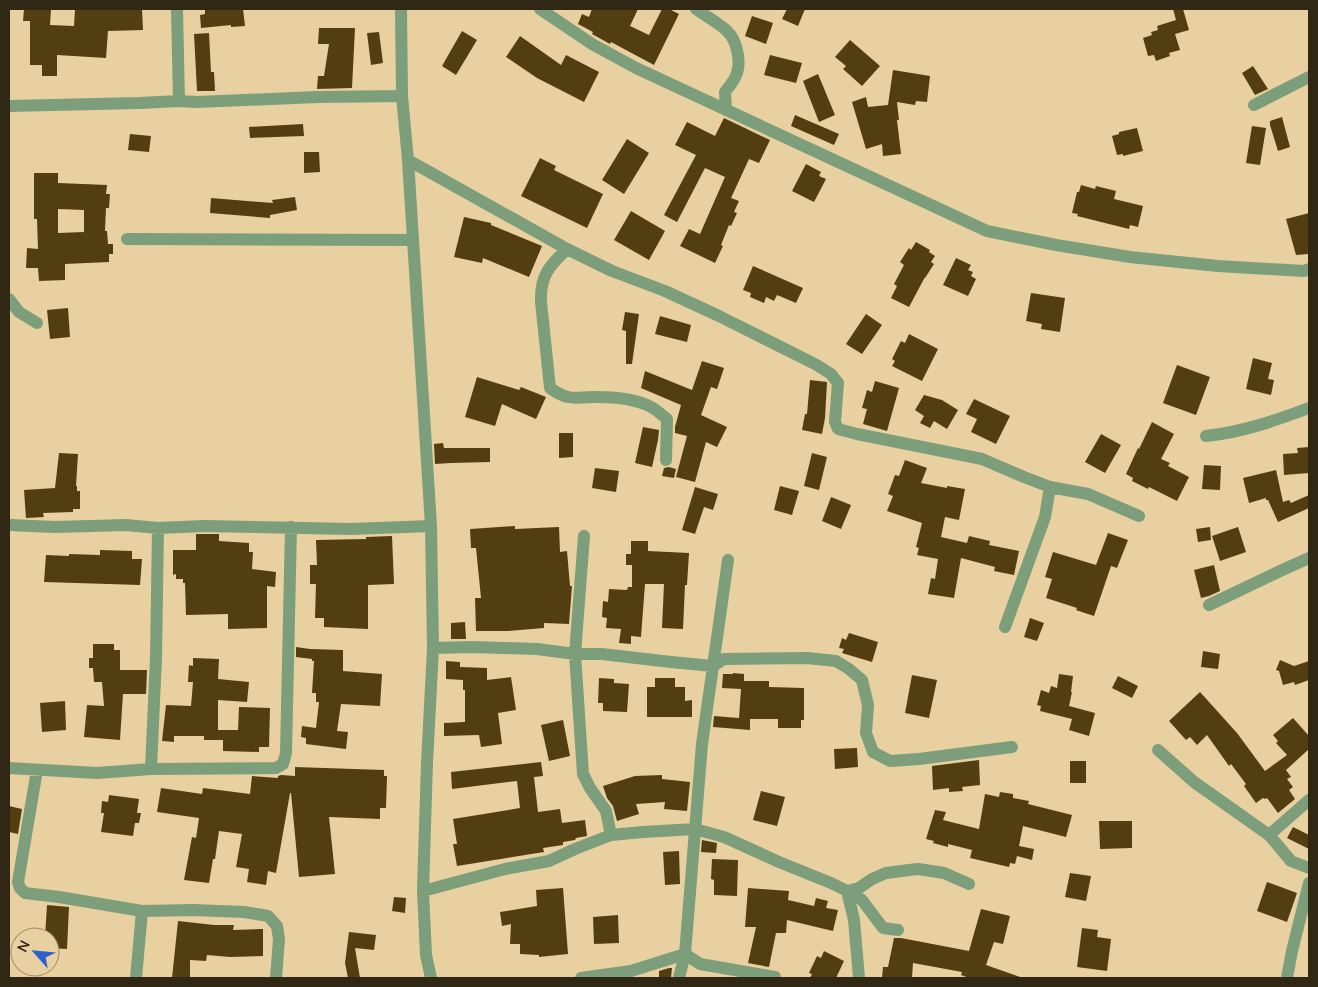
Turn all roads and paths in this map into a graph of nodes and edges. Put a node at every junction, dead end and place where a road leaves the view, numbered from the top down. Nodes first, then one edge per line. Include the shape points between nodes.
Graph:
1 (177, 9) edge
2 (401, 9) edge
3 (540, 9) edge
4 (696, 9) edge
5 (1309, 77) edge
6 (402, 96) junction
7 (179, 101) junction
8 (1254, 105) dead end
9 (9, 106) edge
10 (726, 110) junction
11 (408, 160) junction
12 (127, 238) dead end
13 (412, 240) junction
14 (567, 249) junction
15 (1309, 269) edge
16 (9, 299) edge
17 (37, 322) dead end
18 (1309, 408) edge
19 (1206, 436) dead end
20 (666, 460) dead end
21 (1050, 486) junction
22 (1139, 516) dead end
23 (9, 525) edge
24 (431, 526) junction
25 (291, 527) junction
26 (158, 528) junction
27 (584, 536) dead end
28 (1309, 558) edge
29 (728, 560) dead end
30 (1209, 605) dead end
31 (1006, 627) dead end
32 (433, 648) junction
33 (575, 654) junction
34 (713, 666) junction
35 (1012, 747) dead end
36 (1158, 750) dead end
37 (9, 768) edge
38 (151, 769) junction
39 (37, 770) junction
40 (1309, 800) edge
41 (695, 829) junction
42 (1269, 835) junction
43 (612, 836) junction
44 (1309, 868) edge
45 (1309, 883) edge
46 (969, 884) dead end
47 (423, 891) junction
48 (848, 891) junction
49 (142, 911) junction
50 (898, 930) dead end
51 (685, 954) junction
52 (775, 977) dead end
53 (136, 978) edge
54 (276, 978) edge
55 (431, 978) edge
56 (581, 978) edge
57 (680, 978) edge
58 (859, 978) edge
59 (1287, 978) edge

1 - 7 street
2 - 6 street
3 - 10 street via 592,44 636,68
4 - 10 street via 728,32 738,54 738,70 725,92
5 - 8 street
6 - 7 street
6 - 11 street
7 - 9 street
10 - 15 street via 987,230 1130,257 1218,266
11 - 13 street
11 - 14 street
12 - 13 street
13 - 24 street
14 - 20 street via 553,263 540,290 550,388 565,397 633,401 651,407 667,419
14 - 21 street via 719,316 831,374 838,383 835,422 838,429 982,459
16 - 17 street via 19,312
18 - 19 street via 1260,426
21 - 22 street via 1088,494
21 - 31 street via 1045,517
23 - 26 street
24 - 25 street
24 - 32 street
25 - 26 street
25 - 38 street via 286,752 283,764 276,768
26 - 38 street
27 - 33 street
28 - 30 street
29 - 34 street
32 - 33 street via 472,646
32 - 47 street
33 - 34 street
33 - 43 street via 583,774 606,811
34 - 35 street via 724,659 836,661 862,680 868,705 866,733 873,752 890,761
34 - 41 street
36 - 42 street via 1194,782
37 - 39 street
38 - 39 street via 97,773
39 - 49 street via 18,882 20,888 25,893
40 - 42 street
41 - 43 street
41 - 48 street via 724,837
41 - 51 street
42 - 44 street via 1291,861
43 - 47 street via 549,861
45 - 59 street
46 - 48 street via 944,873 918,869 886,873
47 - 55 street via 426,954
48 - 50 street via 862,900 883,928
48 - 58 street
49 - 53 street
49 - 54 street via 194,910 268,916 277,926
51 - 52 street via 700,964
51 - 56 street via 631,971
51 - 57 street

